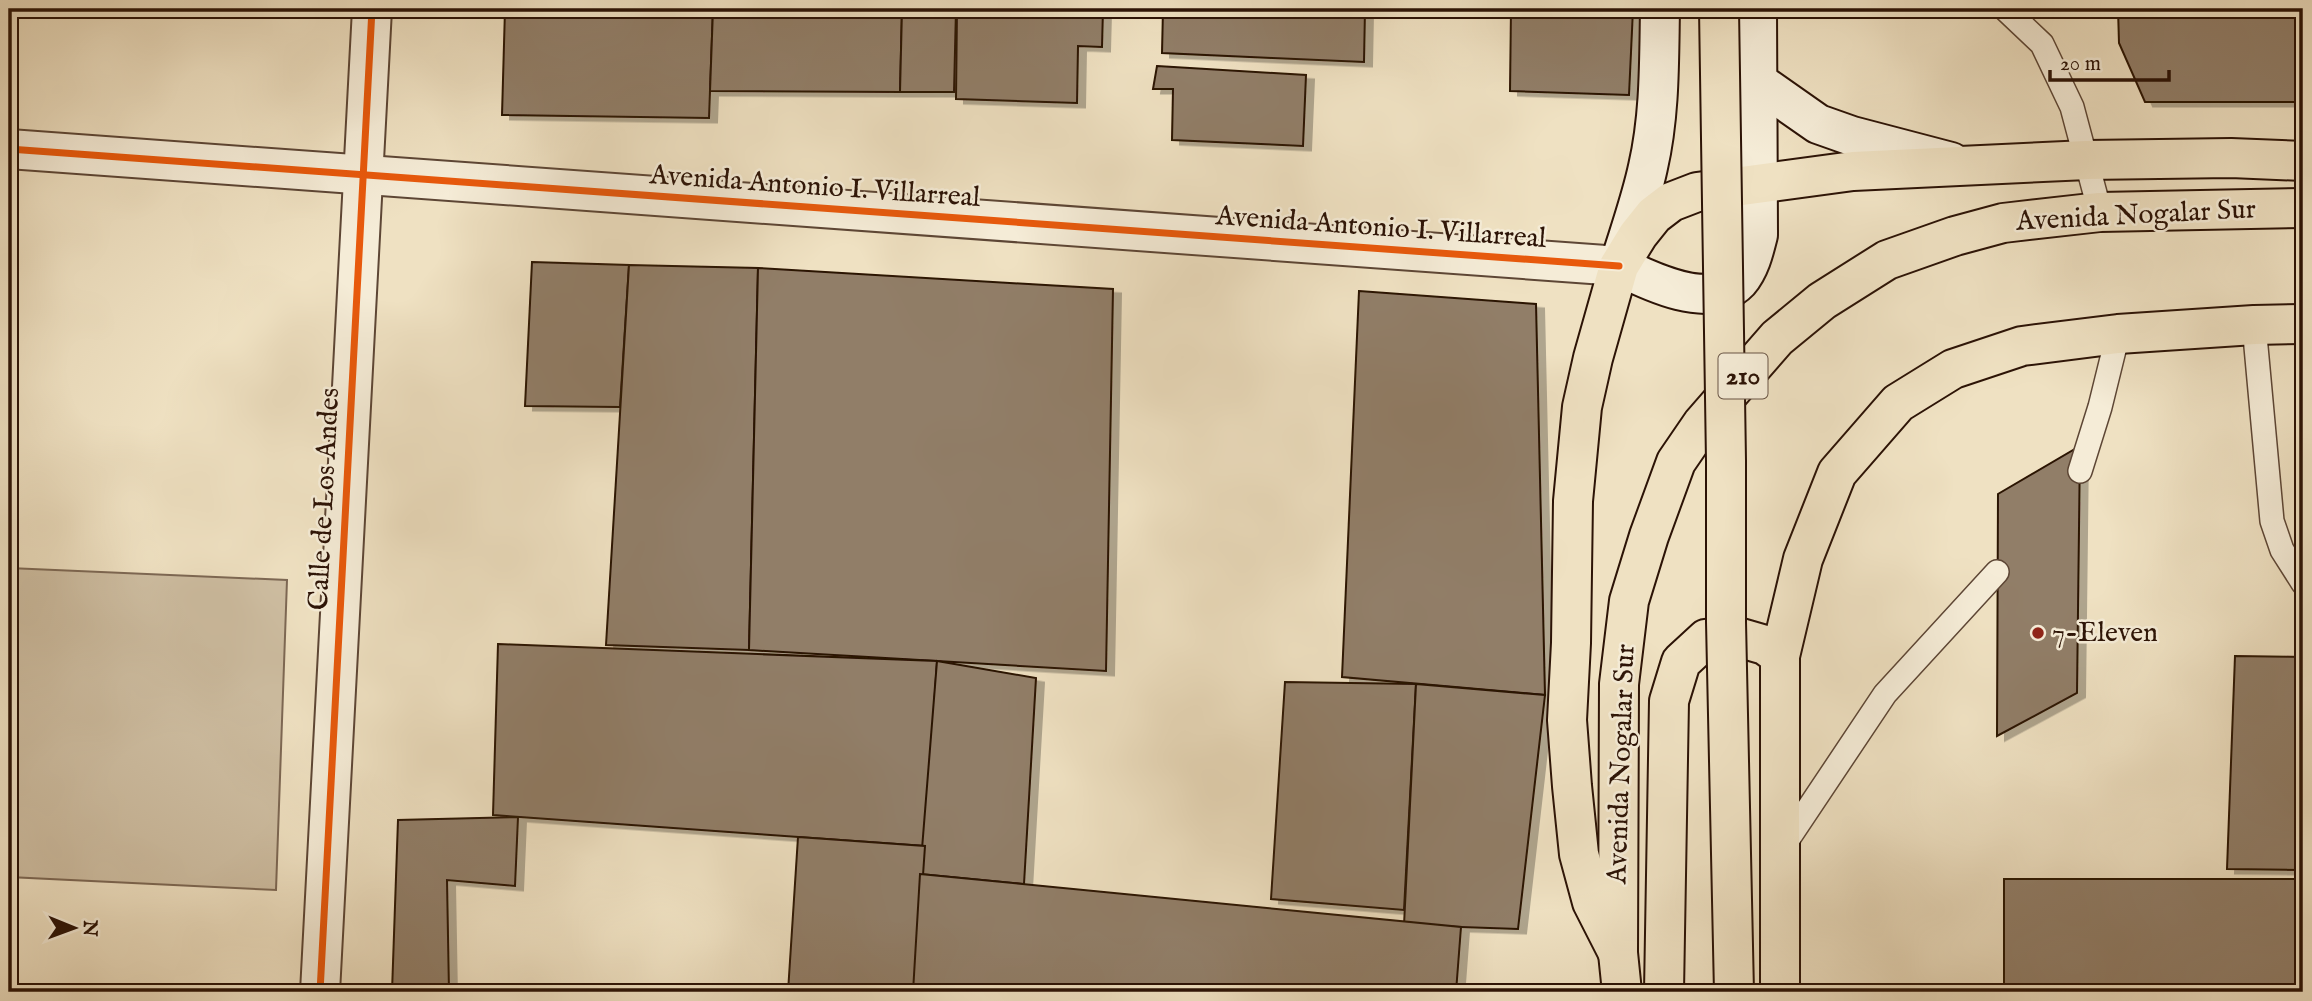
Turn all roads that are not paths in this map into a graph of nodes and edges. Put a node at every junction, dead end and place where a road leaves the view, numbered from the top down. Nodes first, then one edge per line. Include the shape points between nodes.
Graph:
1 (372, 9) edge
2 (1660, 9) edge
3 (1719, 9) edge
4 (1757, 9) edge
5 (2005, 9) edge
6 (1758, 82) junction
7 (9, 149) edge
8 (2087, 160) junction
9 (2303, 161) edge
10 (1962, 165) junction
11 (363, 176) junction
12 (1757, 182) junction
13 (2303, 208) edge
14 (2100, 212) junction
15 (1619, 266) junction
16 (2303, 324) edge
17 (2254, 325) junction
18 (2118, 334) junction
19 (2080, 471) dead end
20 (1997, 572) dead end
21 (2303, 583) edge
22 (1780, 656) junction
23 (1780, 851) junction
24 (1618, 953) junction
25 (320, 992) edge
26 (1622, 992) edge
27 (1664, 992) edge
28 (1734, 992) edge
29 (1780, 992) edge

1 - 11 street, Calle de Los Andes
2 - 15 street via 1653,136
3 - 28 highway, bridge
4 - 6 street
5 - 8 lane via 2042,44 2072,107
6 - 10 street via 1818,124
6 - 12 street
7 - 11 street, Avenida Antonio I. Villarreal
8 - 9 highway
8 - 10 highway
8 - 14 lane
10 - 12 highway
11 - 15 street, Avenida Antonio I. Villarreal
11 - 25 street, Calle de Los Andes
12 - 15 highway via 1697,191 1671,202 1654,215
12 - 15 street via 1758,235 1737,283 1718,292 1694,293 1651,282
13 - 14 highway, Avenida Nogalar Sur / 210
14 - 24 highway, Avenida Nogalar Sur / 210 via 2003,223 1887,260 1822,301 1777,338 1702,424 1676,462 1629,601 1619,684
15 - 24 highway via 1582,407 1573,501 1567,720 1579,855 1592,902
16 - 17 highway
17 - 18 highway
17 - 21 lane via 2272,521 2282,550
18 - 19 lane
18 - 22 highway via 2022,346 1953,369 1898,403 1837,473 1803,559
20 - 23 lane via 1885,694
22 - 23 highway
22 - 27 highway via 1765,645 1734,636 1706,639 1681,662 1669,701
23 - 29 highway
24 - 26 highway, Avenida Nogalar Sur

